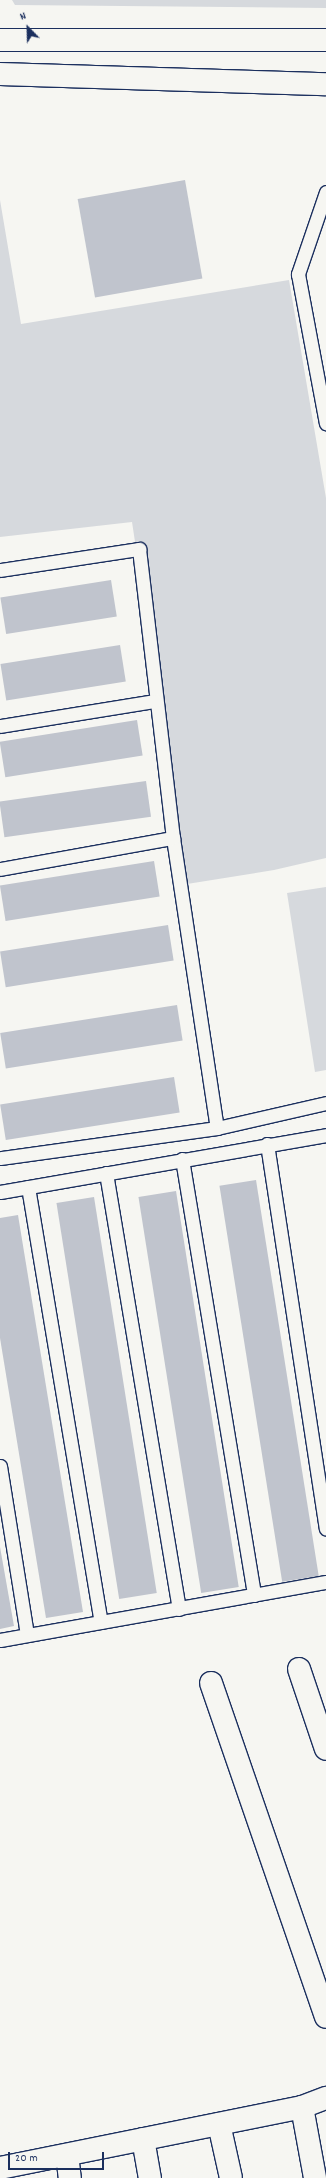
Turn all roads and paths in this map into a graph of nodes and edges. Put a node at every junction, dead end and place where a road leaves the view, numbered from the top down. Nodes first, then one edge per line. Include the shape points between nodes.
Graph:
1 (0, 40) edge
2 (326, 40) edge
3 (0, 74) edge
4 (326, 84) edge
5 (326, 194) edge
6 (326, 423) edge
7 (0, 570) edge
8 (155, 700) junction
9 (0, 726) edge
10 (173, 838) junction
11 (0, 869) edge
12 (326, 1103) edge
13 (216, 1128) junction
14 (326, 1135) edge
15 (267, 1144) junction
16 (0, 1158) edge
17 (182, 1159) junction
18 (106, 1173) junction
19 (28, 1187) junction
20 (0, 1192) edge
21 (0, 1466) edge
22 (326, 1529) edge
23 (326, 1582) edge
24 (254, 1595) junction
25 (179, 1609) junction
26 (101, 1622) junction
27 (27, 1635) junction
28 (0, 1640) edge
29 (299, 1669) dead end
30 (211, 1683) dead end
31 (326, 1749) edge
32 (326, 2017) edge
33 (326, 2098) edge
34 (302, 2107) junction
35 (219, 2124) junction
36 (143, 2139) junction
37 (67, 2155) junction
38 (0, 2168) edge
39 (70, 2178) edge
40 (150, 2178) edge
41 (231, 2178) edge
42 (315, 2178) edge

1 - 2 street
3 - 4 street
5 - 6 lane via 298,274
7 - 8 lane via 139,549
8 - 9 lane
8 - 10 lane
10 - 11 lane
10 - 13 lane
12 - 13 lane
13 - 16 lane
14 - 15 lane
15 - 17 lane
15 - 22 lane
17 - 18 lane
17 - 24 lane
18 - 19 lane
18 - 25 lane
19 - 20 lane
19 - 26 lane
21 - 27 lane
23 - 24 lane
24 - 25 lane
25 - 26 lane
26 - 27 lane
27 - 28 lane
29 - 31 street
30 - 32 street
33 - 34 street
34 - 35 street
34 - 42 street
35 - 36 street
35 - 41 street
36 - 37 street
36 - 40 street
37 - 38 street
37 - 39 street

